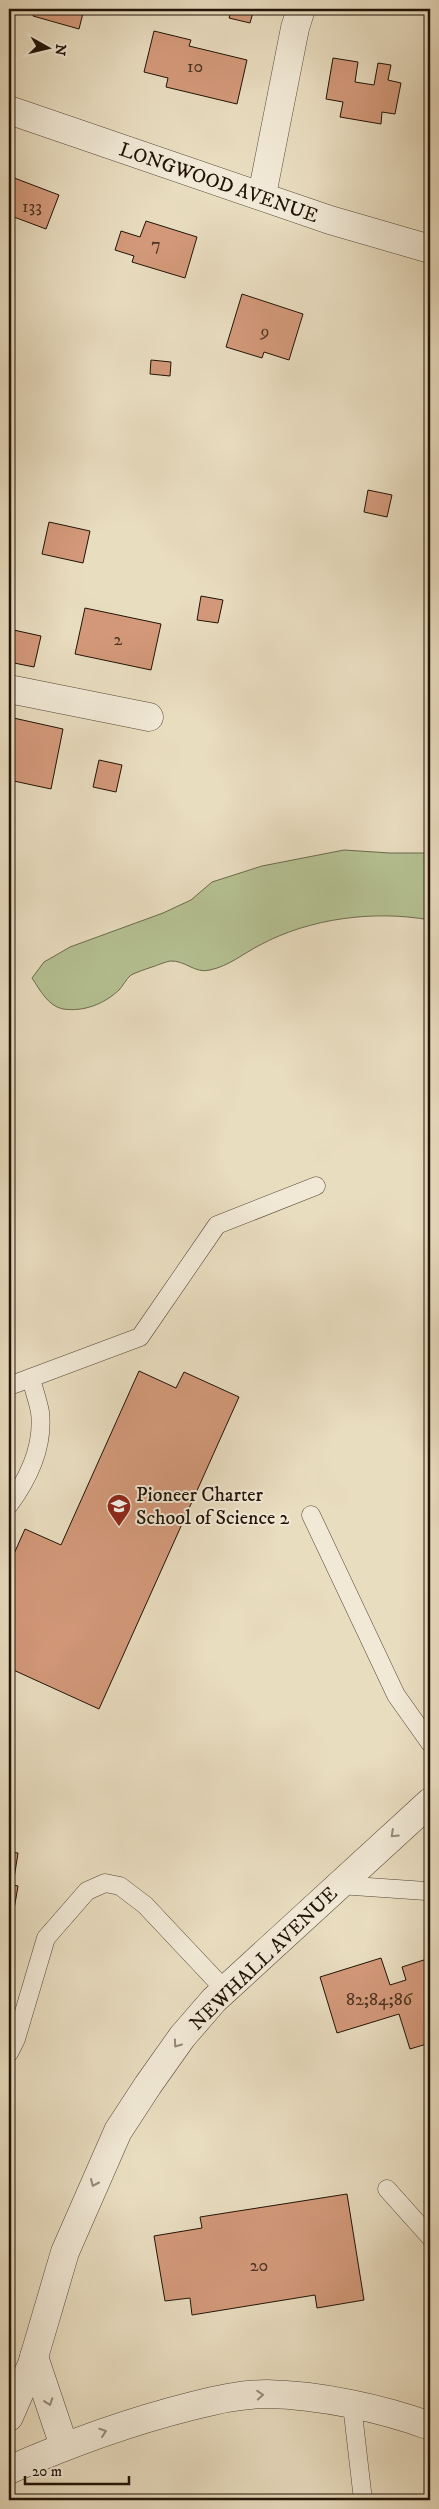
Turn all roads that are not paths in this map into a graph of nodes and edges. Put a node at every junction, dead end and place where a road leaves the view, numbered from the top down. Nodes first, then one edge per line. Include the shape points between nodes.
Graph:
1 (301, 9) edge
2 (9, 110) edge
3 (262, 195) junction
4 (430, 249) edge
5 (9, 689) edge
6 (149, 717) dead end
7 (316, 1186) dead end
8 (31, 1379) junction
9 (9, 1386) edge
10 (9, 1505) edge
11 (311, 1515) dead end
12 (430, 1743) edge
13 (430, 1802) edge
14 (339, 1886) junction
15 (430, 1889) edge
16 (224, 1990) junction
17 (9, 2053) edge
18 (387, 2189) dead end
19 (430, 2237) edge
20 (34, 2357) junction
21 (352, 2405) junction
22 (9, 2417) edge
23 (430, 2426) edge
24 (64, 2446) junction
25 (9, 2470) edge
26 (364, 2500) edge

1 - 3 street
2 - 3 street, LONGWOOD AVENUE
3 - 4 street, LONGWOOD AVENUE via 330,220
5 - 6 street
7 - 8 lane via 217,1225 140,1337
8 - 9 lane
8 - 10 lane via 40,1412 38,1447 24,1482
11 - 12 lane via 392,1687
13 -> 14 street, NEWHALL AVENUE
14 - 15 lane
14 - 16 street, NEWHALL AVENUE
16 - 17 lane via 145,1905 120,1886 105,1883 88,1891 46,1938
16 -> 20 street, NEWHALL AVENUE via 182,2037 118,2131 65,2252
18 - 19 lane
20 - 22 street, NEWHALL AVENUE
20 -> 24 street
21 - 23 street
24 -> 21 street via 124,2425 224,2398 265,2394
21 - 26 lane
24 - 25 street

